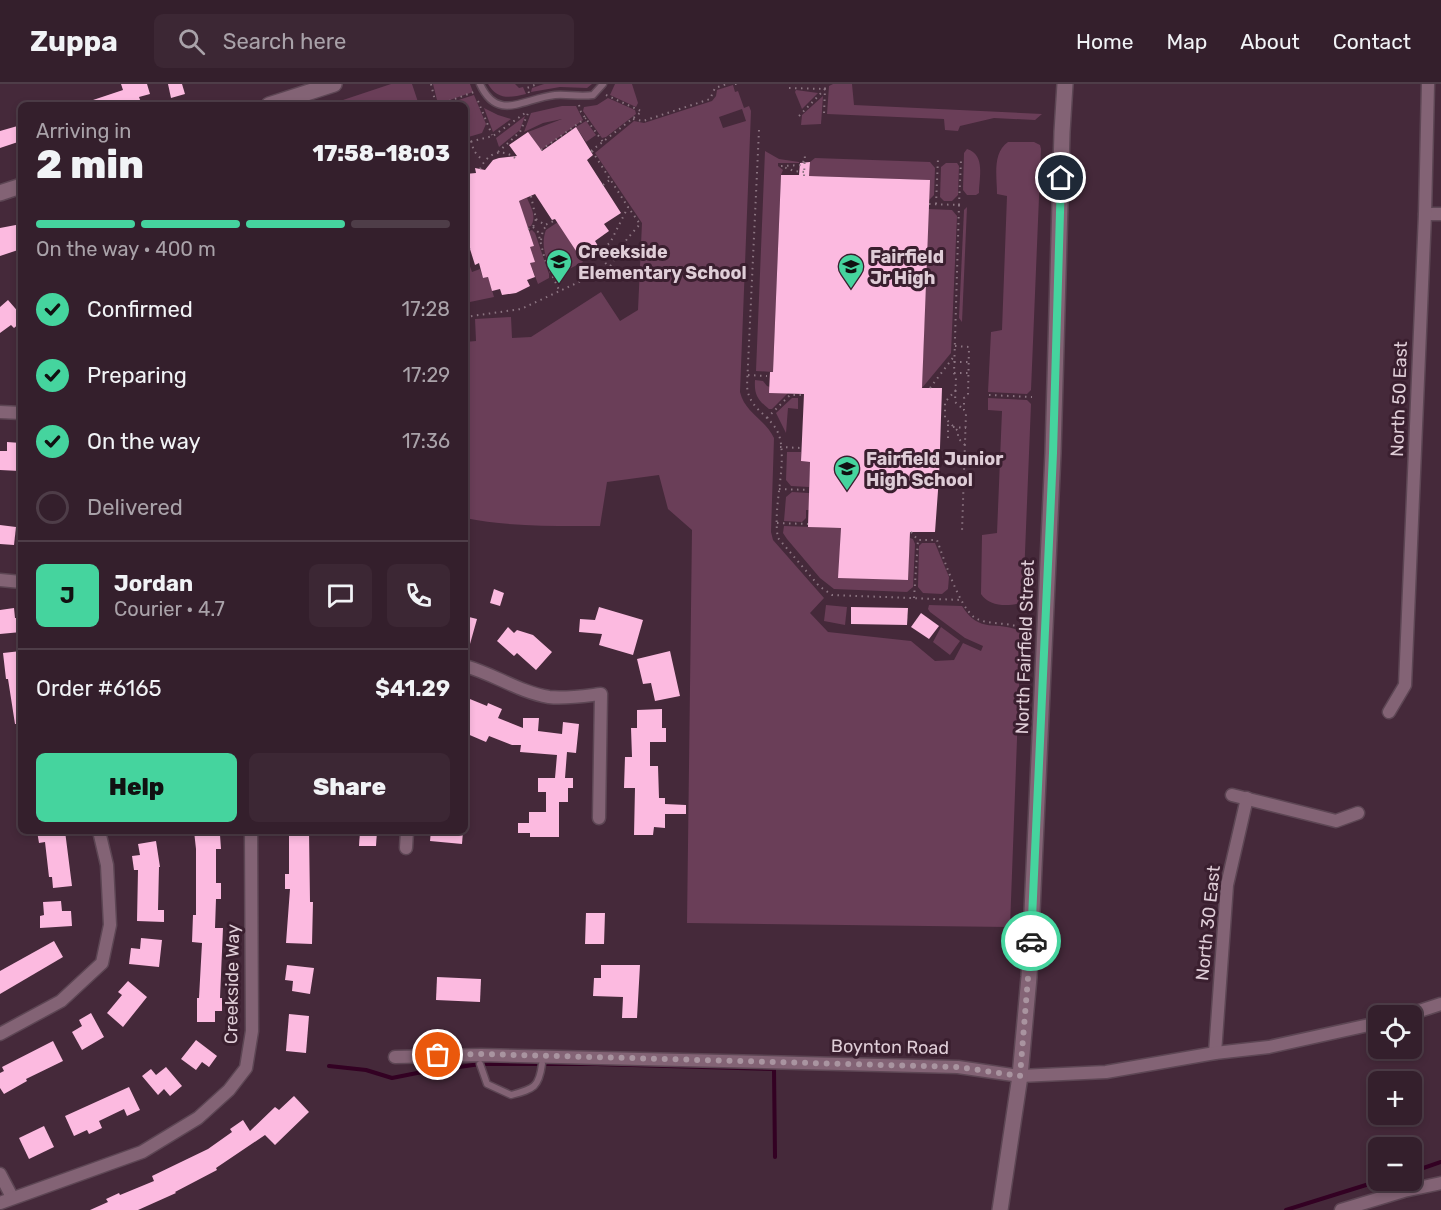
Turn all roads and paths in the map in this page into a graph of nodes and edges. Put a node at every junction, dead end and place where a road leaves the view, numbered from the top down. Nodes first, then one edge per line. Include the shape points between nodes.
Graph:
1 (334, 84) edge
2 (431, 84) edge
3 (471, 84) edge
4 (480, 84) edge
5 (537, 84) edge
6 (603, 84) edge
7 (727, 84) edge
8 (805, 84) edge
9 (1065, 84) edge
10 (1428, 84) edge
11 (825, 87) junction
12 (789, 88) dead end
13 (805, 88) junction
14 (609, 91) dead end
15 (475, 93) junction
16 (529, 93) dead end
17 (278, 102) edge
18 (436, 102) edge
19 (446, 102) edge
20 (571, 104) dead end
21 (579, 105) junction
22 (587, 105) dead end
23 (534, 109) dead end
24 (529, 111) junction
25 (824, 114) dead end
26 (799, 116) dead end
27 (586, 118) junction
28 (633, 118) junction
29 (759, 130) dead end
30 (493, 136) junction
31 (471, 141) junction
32 (468, 142) edge
33 (603, 142) junction
34 (541, 150) dead end
35 (498, 152) junction
36 (805, 154) dead end
37 (515, 158) dead end
38 (938, 159) dead end
39 (804, 160) junction
40 (961, 160) dead end
41 (483, 162) junction
42 (480, 169) dead end
43 (610, 179) junction
44 (603, 184) dead end
45 (18, 187) edge
46 (0, 193) edge
47 (531, 196) dead end
48 (928, 204) dead end
49 (936, 204) junction
50 (959, 205) junction
51 (628, 207) junction
52 (1425, 214) junction
53 (1441, 214) edge
54 (537, 219) junction
55 (556, 220) dead end
56 (548, 224) junction
57 (533, 227) junction
58 (528, 229) dead end
59 (540, 246) junction
60 (595, 248) dead end
61 (597, 251) junction
62 (609, 268) junction
63 (560, 292) junction
64 (468, 317) edge
65 (955, 346) junction
66 (955, 355) junction
67 (954, 362) junction
68 (969, 362) junction
69 (954, 373) junction
70 (968, 373) junction
71 (748, 375) junction
72 (767, 376) dead end
73 (930, 388) dead end
74 (956, 390) junction
75 (804, 395) dead end
76 (989, 396) dead end
77 (1032, 397) dead end
78 (963, 411) junction
79 (0, 412) edge
80 (18, 413) edge
81 (767, 418) junction
82 (948, 422) junction
83 (953, 427) junction
84 (966, 428) junction
85 (948, 438) dead end
86 (965, 445) junction
87 (780, 447) junction
88 (801, 448) dead end
89 (779, 489) junction
90 (809, 489) dead end
91 (777, 523) junction
92 (808, 524) dead end
93 (911, 532) dead end
94 (962, 532) dead end
95 (918, 540) junction
96 (0, 580) edge
97 (18, 582) edge
98 (914, 598) junction
99 (962, 600) junction
100 (1023, 631) dead end
101 (468, 667) edge
102 (1389, 712) dead end
103 (1232, 795) dead end
104 (1246, 798) junction
105 (1358, 813) dead end
106 (599, 818) dead end
107 (100, 834) edge
108 (251, 834) edge
109 (407, 834) edge
110 (406, 848) dead end
111 (1441, 1004) edge
112 (1422, 1010) edge
113 (1368, 1025) edge
114 (0, 1034) edge
115 (1215, 1053) junction
116 (395, 1057) dead end
117 (480, 1064) dead end
118 (542, 1064) dead end
119 (1020, 1076) junction
120 (0, 1174) edge
121 (1441, 1183) edge
122 (6, 1200) edge
123 (1000, 1210) edge
124 (1341, 1210) edge

1 - 17 street
2 - 18 path
3 - 15 path
4 - 6 lane via 494,103 503,106 552,95 593,95
5 - 16 path via 527,88
7 - 28 path via 715,88 710,99 643,121
8 - 13 path
9 - 119 street, North Fairfield Street via 1040,749
10 - 52 street, North 50 East
11 - 13 path
11 - 25 path
11 - 26 path
12 - 13 path
14 - 28 path via 606,95 641,111
15 - 19 path
15 - 30 path
20 - 21 path
21 - 22 path
21 - 27 path
23 - 24 path
24 - 30 path
24 - 35 path via 520,132
27 - 33 path
27 - 34 path
28 - 33 path
29 - 71 path
30 - 31 path
31 - 32 path
31 - 41 path
33 - 43 path via 591,151
35 - 37 path
35 - 41 path
36 - 39 path
38 - 49 path
39 - 39 path via 804,174 781,166 802,165
40 - 50 path
41 - 42 path
43 - 44 path
43 - 51 path
45 - 46 street
47 - 54 path
48 - 49 path
49 - 50 path
50 - 65 path
51 - 61 path via 610,243
51 - 62 path via 640,224
52 - 53 street
52 - 102 street, North 50 East via 1404,685
54 - 56 path
54 - 57 path
55 - 56 path
56 - 59 path
57 - 58 path
57 - 59 path
59 - 63 path
60 - 61 path
61 - 62 path
62 - 63 path
63 - 64 path via 521,309
65 - 66 path
65 - 68 path via 969,347
66 - 67 path
66 - 73 path
67 - 68 path
67 - 69 path
68 - 70 path
69 - 70 path
69 - 74 path
70 - 78 path
71 - 72 path
71 - 81 path via 750,400
74 - 78 path via 955,402
74 - 82 path via 945,402
75 - 81 path via 790,395
76 - 77 path
78 - 84 path
79 - 80 street
81 - 87 path via 777,431
82 - 83 path
82 - 85 path
83 - 84 path
83 - 86 path
84 - 86 path
86 - 94 path
87 - 88 path
87 - 89 path
89 - 90 path
89 - 91 path
91 - 92 path
91 - 98 path via 780,542 827,593
93 - 95 path
95 - 98 path
95 - 99 path via 937,540
96 - 97 street
98 - 99 path
99 - 100 path via 969,613 979,620 1018,626
101 - 106 street via 550,697 601,694
103 - 104 street
104 - 105 street via 1336,821
104 - 115 street, North 30 East via 1227,885
107 - 114 street via 110,925 102,963 61,1001
108 - 122 street, Creekside Way via 252,1031 246,1068 198,1118 142,1152
109 - 110 street
111 - 112 street
113 - 115 street, Boynton Road via 1269,1047
115 - 119 street, Boynton Road via 1106,1071
116 - 119 street, Boynton Road via 481,1054 958,1067
117 - 118 lane via 487,1084 511,1095 532,1089 540,1078
119 - 123 street, North Fairfield Street
120 - 122 street
121 - 124 street

